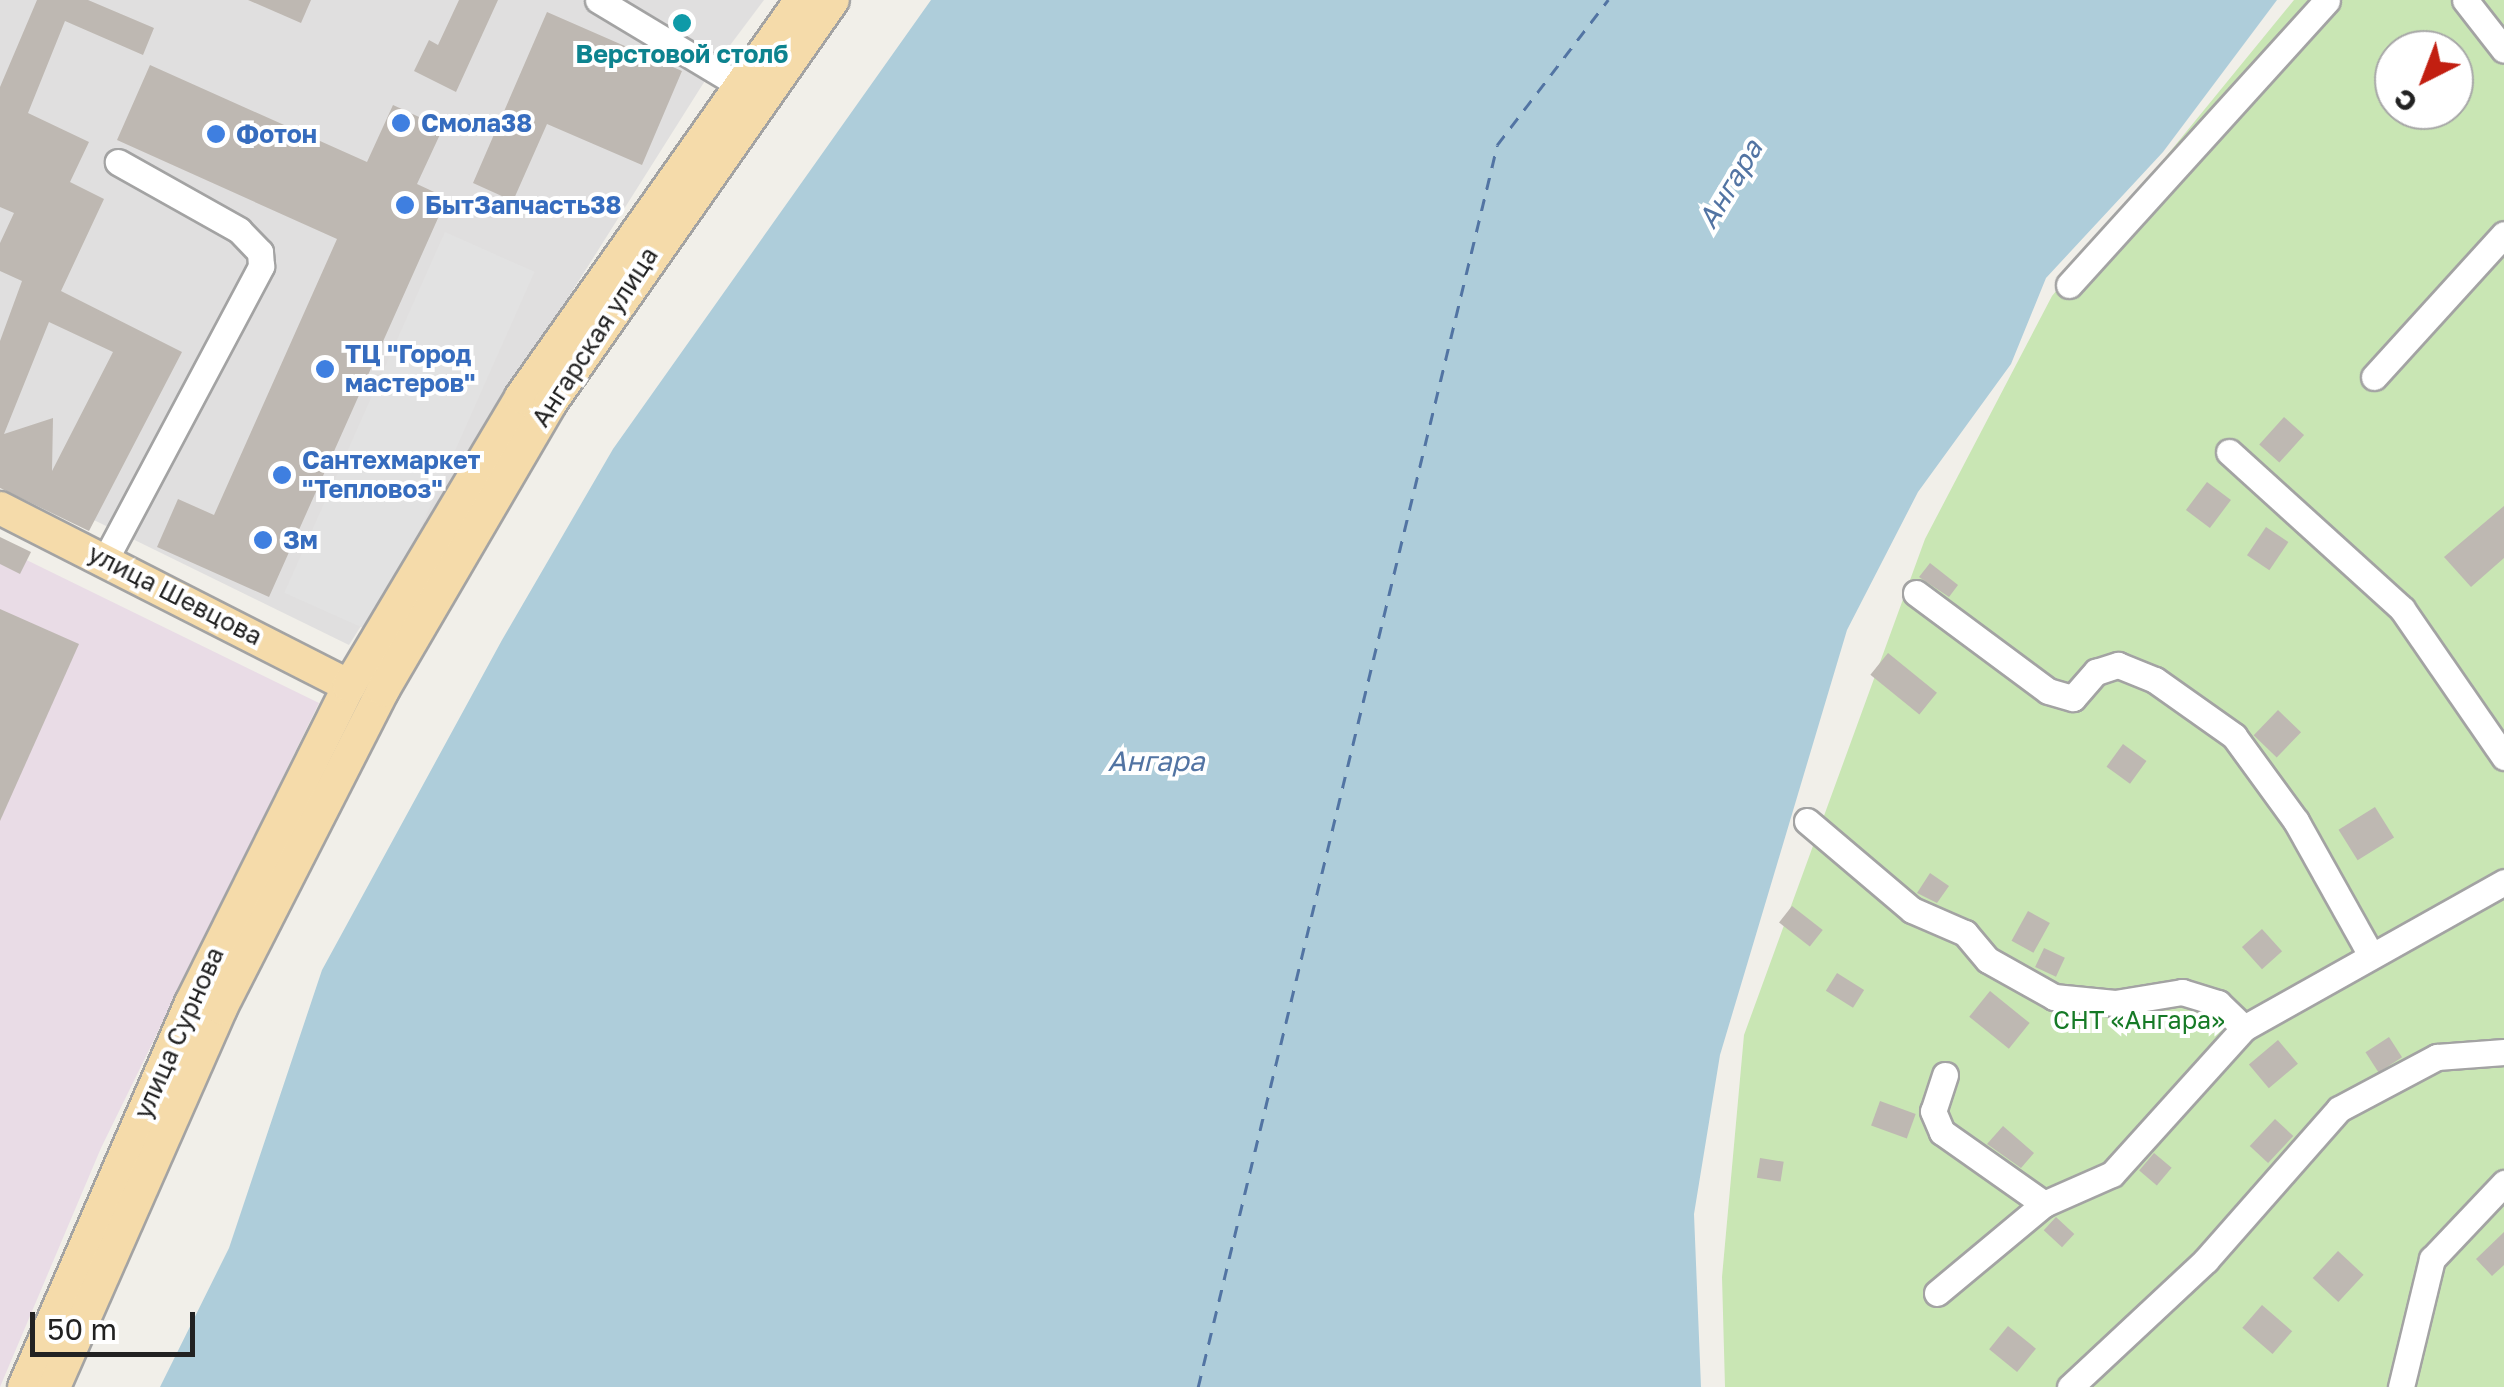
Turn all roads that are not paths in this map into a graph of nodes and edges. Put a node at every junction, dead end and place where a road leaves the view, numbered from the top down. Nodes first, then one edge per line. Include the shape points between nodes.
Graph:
1 (598, 0) edge
2 (801, 0) edge
3 (833, 0) edge
4 (2327, 0) edge
5 (2465, 0) edge
6 (2504, 50) edge
7 (738, 84) junction
8 (118, 162) dead end
9 (2504, 234) edge
10 (2069, 285) dead end
11 (2374, 377) dead end
12 (2229, 452) dead end
13 (0, 508) edge
14 (106, 560) junction
15 (1916, 593) dead end
16 (349, 686) junction
17 (383, 690) joint
18 (2504, 757) edge
19 (1806, 821) dead end
20 (2504, 882) edge
21 (2371, 955) junction
22 (2244, 1028) junction
23 (2504, 1052) edge
24 (1945, 1074) dead end
25 (2504, 1183) edge
26 (2044, 1204) junction
27 (1937, 1293) dead end
28 (24, 1387) edge
29 (54, 1387) edge
30 (2070, 1387) edge
31 (2401, 1387) edge

1 - 7 street
2 - 7 main road, Ангарская улица
3 - 17 main road, Ангарская улица via 550,404
4 - 10 street
5 - 6 street
7 - 16 main road, Ангарская улица via 521,397
8 - 14 street via 239,230 260,252 261,266
9 - 11 street
12 - 18 street via 2402,609
13 - 14 main road, улица Шевцова
14 - 16 main road, улица Шевцова
15 - 21 street via 2048,690 2072,698 2096,672 2118,665 2156,680 2234,736 2296,821
16 - 28 main road, улица Сурнова via 191,1003
17 - 29 main road, улица Сурнова via 221,1008
19 - 22 street via 1912,910 1965,933 1988,960 2054,997 2115,1002 2182,992 2218,1004
20 - 21 street
21 - 22 street
22 - 26 street via 2112,1174
23 - 30 street via 2437,1057 2339,1109 2206,1260
24 - 26 street via 1934,1111 1942,1132
25 - 31 street via 2432,1259
26 - 27 street

